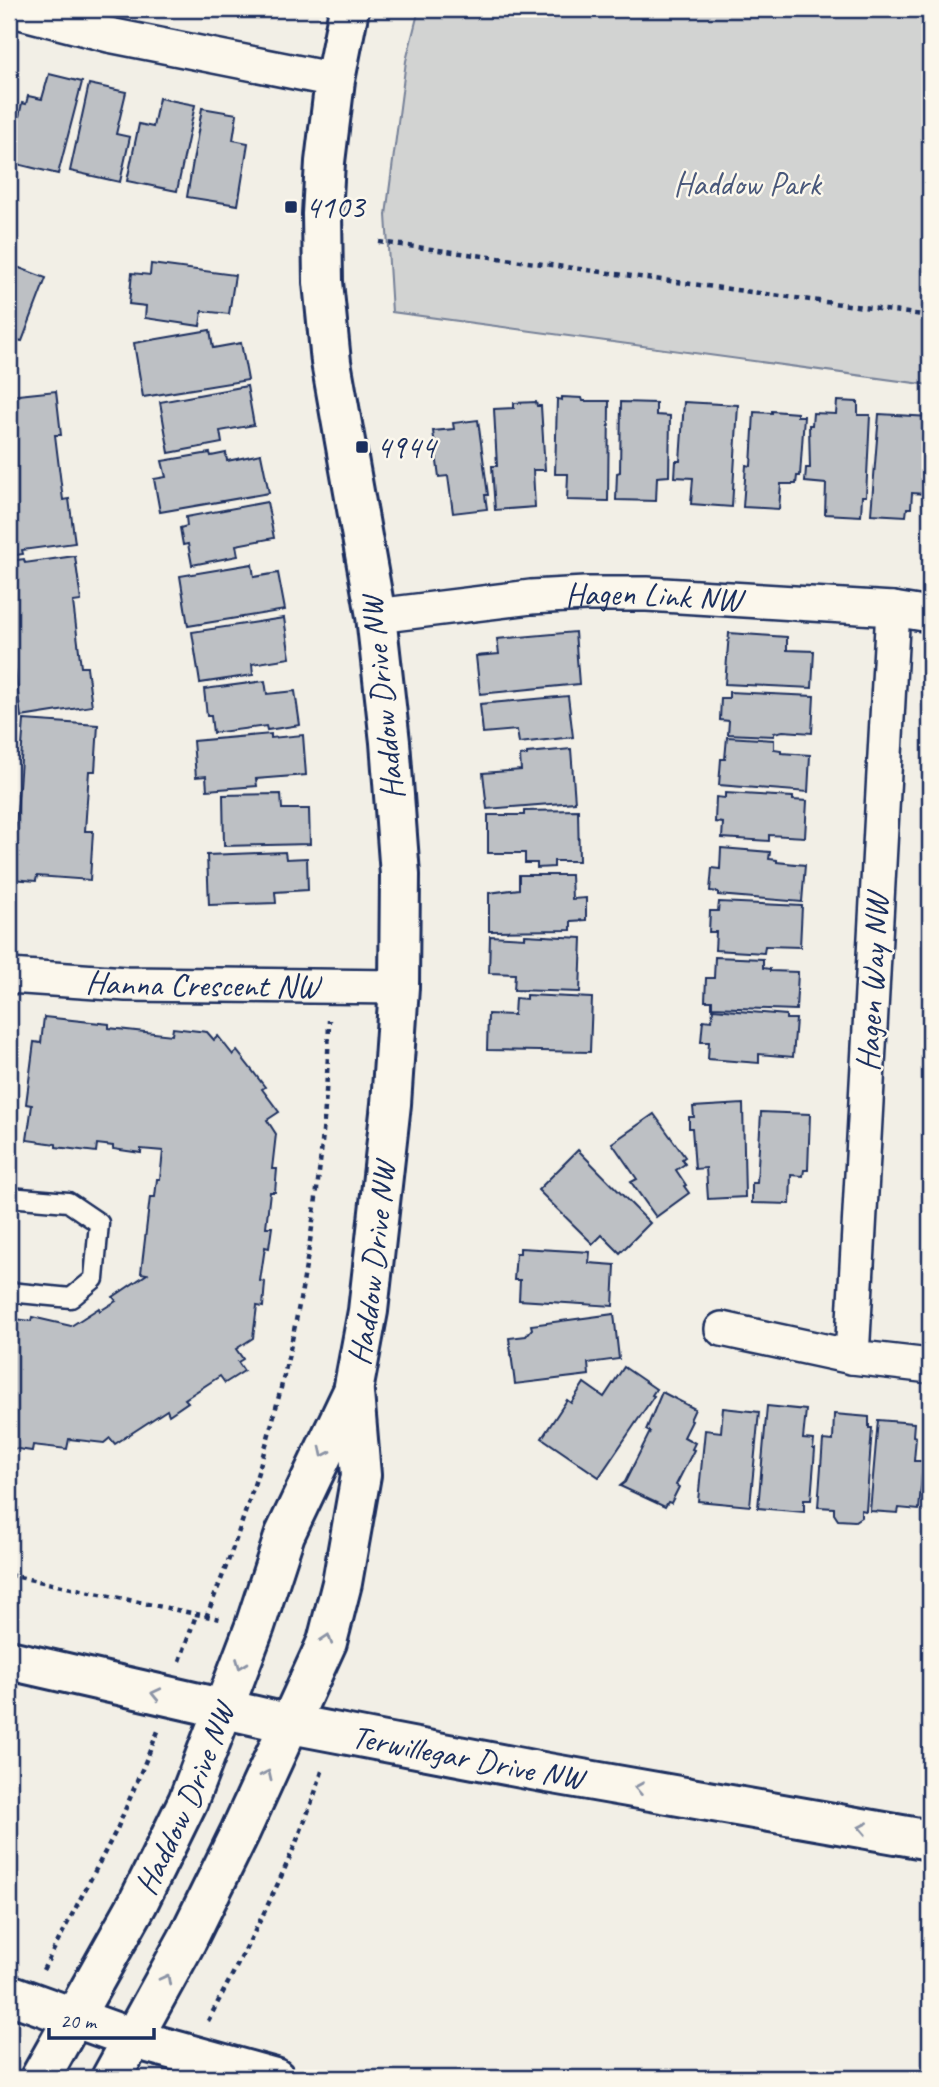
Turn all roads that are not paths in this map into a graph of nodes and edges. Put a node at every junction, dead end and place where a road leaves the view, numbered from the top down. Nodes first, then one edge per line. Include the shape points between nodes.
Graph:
1 (9, 9) edge
2 (349, 9) edge
3 (334, 80) junction
4 (892, 609) junction
5 (930, 615) edge
6 (376, 616) junction
7 (9, 976) edge
8 (399, 987) junction
9 (9, 1197) edge
10 (9, 1292) edge
11 (722, 1329) dead end
12 (852, 1357) junction
13 (930, 1366) edge
14 (353, 1391) junction
15 (9, 1660) edge
16 (223, 1710) junction
17 (291, 1724) junction
18 (930, 1840) edge
19 (9, 1994) edge
20 (75, 2018) junction
21 (134, 2039) junction
22 (40, 2078) edge
23 (111, 2078) edge
24 (275, 2078) edge

1 - 3 street via 109,35
2 - 3 street, Haddow Drive NW
3 - 6 street, Haddow Drive NW via 322,214 323,282 331,362
4 - 5 street, Hagen Link NW
4 - 6 street, Hagen Link NW via 585,594
4 - 12 street, Hagen Way NW
6 - 8 street, Haddow Drive NW via 400,875
7 - 8 street, Hanna Crescent NW via 125,984
8 - 14 street, Haddow Drive NW via 379,1232
9 - 10 lane via 68,1202 99,1223 94,1279 71,1298
11 - 12 street
12 - 13 street
14 -> 16 street, Haddow Drive NW via 285,1534
17 -> 14 street, Haddow Drive NW via 327,1642 342,1583 361,1475
16 -> 15 street, Terwillegar Drive NW
16 - 17 street, Terwillegar Drive NW
16 - 20 street, Haddow Drive NW via 188,1801
18 -> 17 street, Terwillegar Drive NW
21 -> 17 street, Haddow Drive NW
19 - 20 street
20 - 21 street
20 - 22 street, Haddow Drive NW
21 - 23 street, Haddow Drive NW
21 - 24 street

